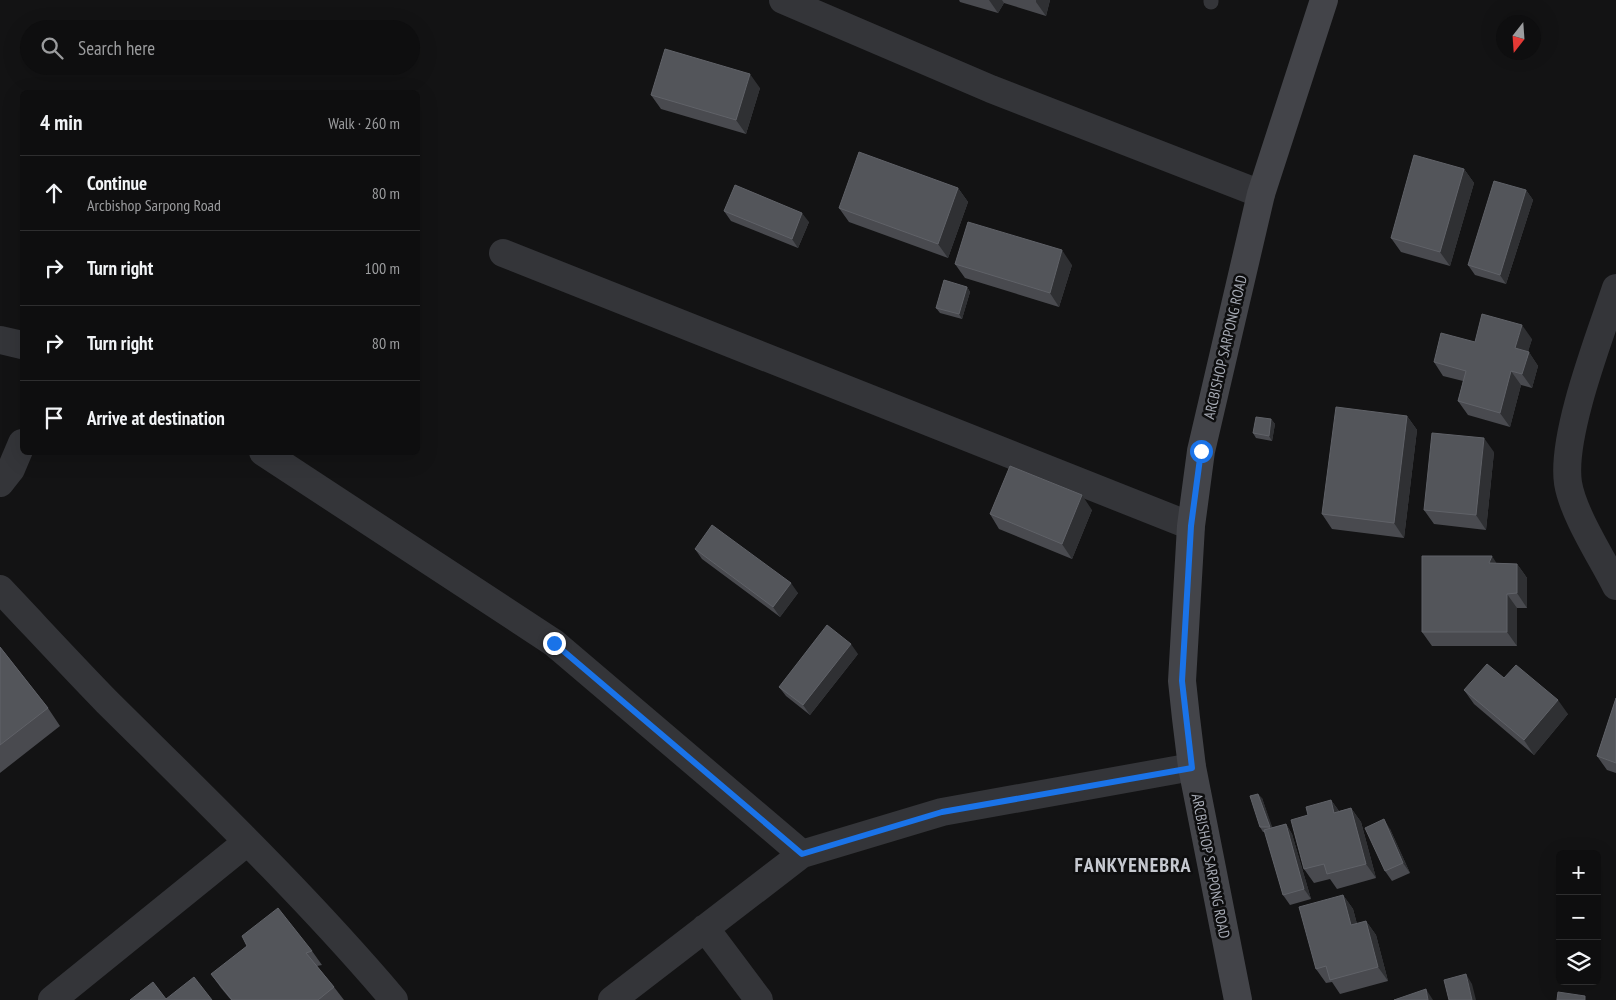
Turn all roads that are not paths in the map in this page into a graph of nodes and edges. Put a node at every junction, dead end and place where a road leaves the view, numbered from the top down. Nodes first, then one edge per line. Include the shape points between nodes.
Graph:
1 (783, 0) edge
2 (1319, 1) edge
3 (1261, 194) junction
4 (503, 253) dead end
5 (1616, 288) edge
6 (0, 340) edge
7 (1607, 343) edge
8 (20, 345) edge
9 (20, 448) edge
10 (268, 455) edge
11 (0, 483) edge
12 (1191, 526) junction
13 (1616, 586) edge
14 (0, 589) edge
15 (1192, 768) junction
16 (247, 842) junction
17 (802, 854) junction
18 (705, 928) junction
19 (52, 1000) edge
20 (394, 1000) edge
21 (612, 1000) edge
22 (759, 1000) edge
23 (1238, 1000) edge

1 - 3 street via 991,89
2 - 3 street, ARCBISHOP SARPONG ROAD
3 - 12 street, ARCBISHOP SARPONG ROAD via 1201,451
4 - 12 street
5 - 7 street
6 - 8 street
7 - 13 street via 1573,426 1568,483
9 - 11 street via 11,469
10 - 17 street via 554,643
12 - 15 street, ARCBISHOP SARPONG ROAD via 1182,681
14 - 16 street
15 - 17 street via 942,812
15 - 23 street, ARCBISHOP SARPONG ROAD
16 - 19 street
16 - 20 street
17 - 18 street
18 - 21 street
18 - 22 street

